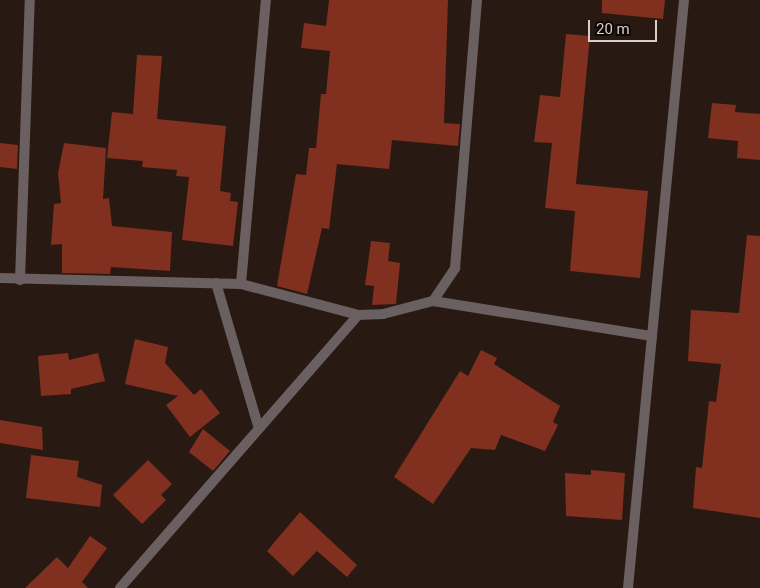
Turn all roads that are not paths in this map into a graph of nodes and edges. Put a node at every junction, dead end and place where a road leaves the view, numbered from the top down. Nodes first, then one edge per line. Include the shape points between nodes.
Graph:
1 (30, 0) edge
2 (266, 0) edge
3 (477, 0) edge
4 (684, 0) edge
5 (0, 278) edge
6 (20, 280) junction
7 (216, 283) junction
8 (241, 284) junction
9 (433, 301) junction
10 (358, 315) junction
11 (652, 336) junction
12 (258, 426) junction
13 (120, 588) edge
14 (628, 588) edge

1 - 6 street
2 - 8 street
3 - 9 street via 455,268
4 - 11 street
5 - 6 street
6 - 7 street
7 - 8 street
7 - 12 street
8 - 10 street
9 - 10 street via 383,314
9 - 11 street
10 - 12 street
11 - 14 street
12 - 13 street

